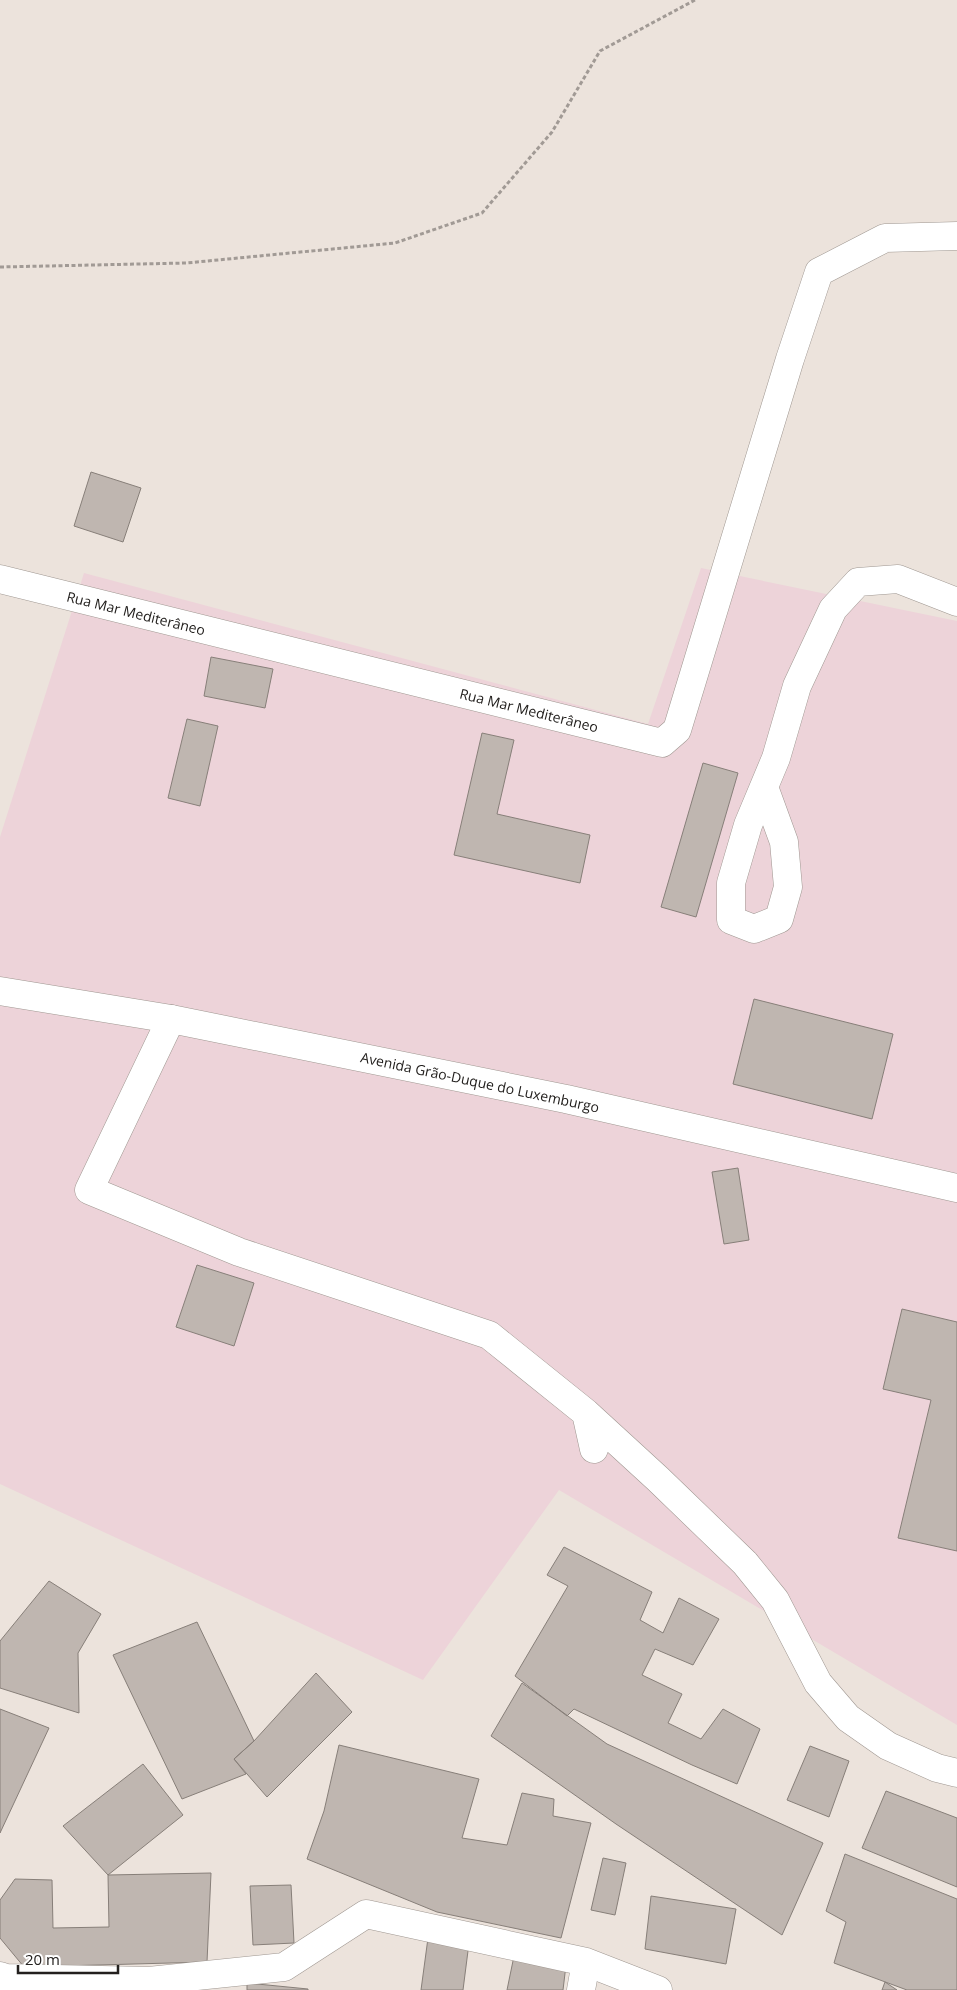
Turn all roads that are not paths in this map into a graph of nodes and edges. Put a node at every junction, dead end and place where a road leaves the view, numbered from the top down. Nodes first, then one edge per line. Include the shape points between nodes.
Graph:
1 (957, 236) edge
2 (0, 579) edge
3 (957, 602) edge
4 (764, 787) dead end
5 (0, 991) edge
6 (171, 1019) junction
7 (957, 1188) edge
8 (586, 1413) junction
9 (594, 1449) dead end
10 (957, 1773) edge
11 (586, 1962) junction
12 (0, 1976) edge
13 (150, 1986) edge
14 (581, 1990) edge
15 (658, 1990) edge

1 - 2 street, Rua Mar Mediterâneo via 886,238 819,272 677,730 662,743
3 - 4 street via 898,579 858,582 833,609 797,686
5 - 6 street, Avenida Grão-Duque do Luxemburgo
6 - 7 street, Avenida Grão-Duque do Luxemburgo via 566,1099
6 - 8 street via 89,1190 239,1252 489,1335
8 - 9 street
8 - 10 street via 745,1563 775,1600 818,1682 848,1718 888,1746 936,1768
11 - 13 street via 366,1914 284,1967
11 - 14 street
11 - 15 street
12 - 13 street

